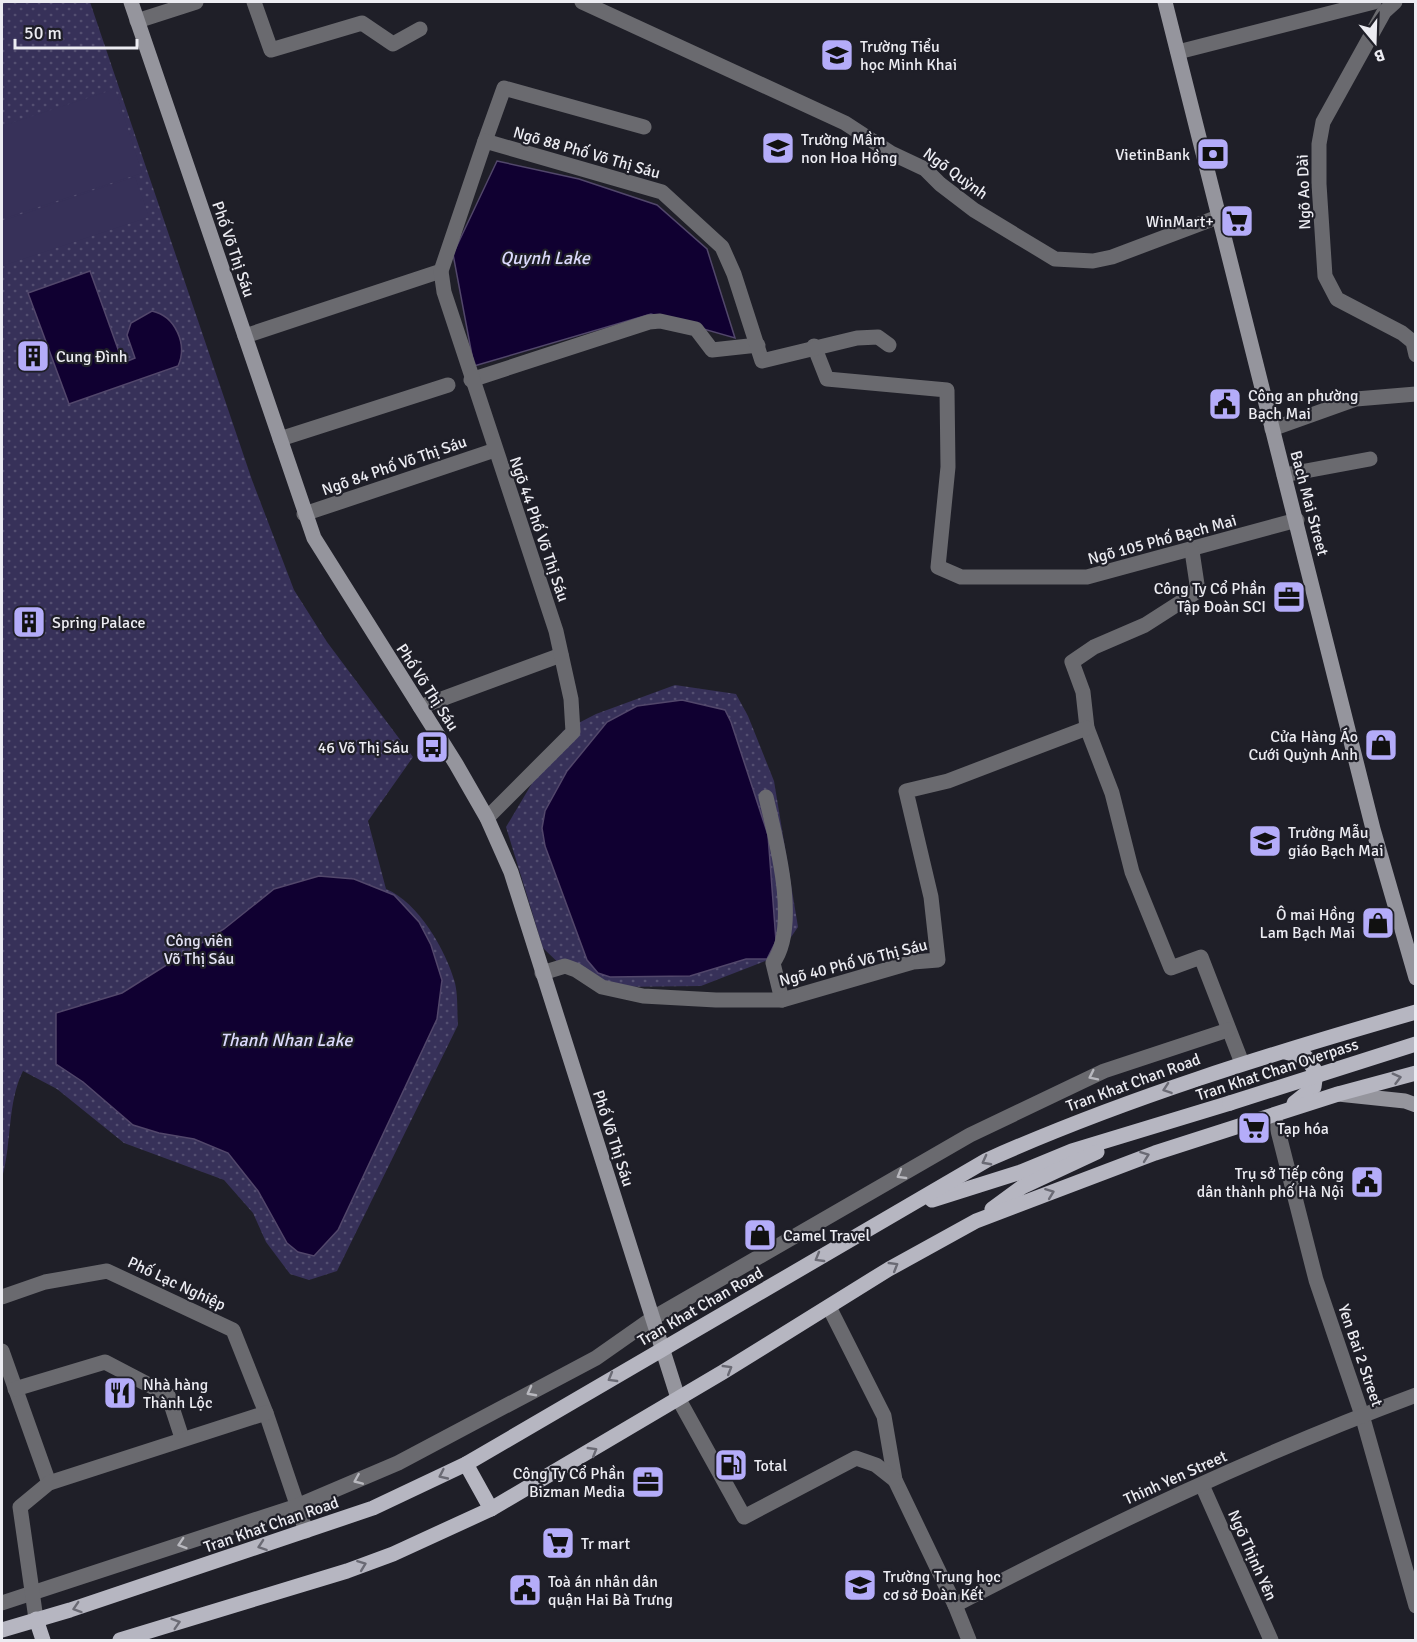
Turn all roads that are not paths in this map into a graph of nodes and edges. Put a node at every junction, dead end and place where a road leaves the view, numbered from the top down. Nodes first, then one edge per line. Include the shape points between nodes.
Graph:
1 (131, 2) edge
2 (196, 2) edge
3 (254, 2) edge
4 (582, 2) edge
5 (1165, 2) edge
6 (1374, 2) edge
7 (1395, 2) edge
8 (137, 21) junction
9 (420, 29) dead end
10 (1178, 52) junction
11 (644, 127) dead end
12 (484, 141) junction
13 (1218, 218) junction
14 (441, 271) junction
15 (245, 336) junction
16 (758, 345) junction
17 (889, 345) dead end
18 (814, 346) junction
19 (1416, 355) edge
20 (471, 380) junction
21 (448, 385) dead end
22 (1416, 394) edge
23 (1272, 429) junction
24 (280, 439) junction
25 (495, 450) junction
26 (1370, 459) dead end
27 (1284, 475) junction
28 (304, 514) junction
29 (1297, 520) junction
30 (1192, 551) junction
31 (561, 655) junction
32 (420, 707) junction
33 (1088, 728) junction
34 (766, 797) dead end
35 (487, 819) junction
36 (1410, 936) edge
37 (542, 973) junction
38 (1416, 978) edge
39 (782, 1000) junction
40 (1416, 1012) edge
41 (1228, 1030) junction
42 (1416, 1044) edge
43 (1282, 1052) junction
44 (1242, 1064) junction
45 (1416, 1073) edge
46 (1338, 1094) junction
47 (1416, 1105) edge
48 (1274, 1114) junction
49 (1149, 1129) junction
50 (906, 1208) junction
51 (976, 1221) junction
52 (2, 1297) edge
53 (830, 1306) junction
54 (653, 1318) junction
55 (663, 1348) junction
56 (2, 1351) edge
57 (15, 1389) junction
58 (1416, 1395) edge
59 (678, 1398) junction
60 (266, 1413) junction
61 (1362, 1414) junction
62 (182, 1438) junction
63 (466, 1464) junction
64 (895, 1480) junction
65 (49, 1483) junction
66 (1202, 1485) junction
67 (297, 1506) junction
68 (491, 1509) junction
69 (306, 1531) junction
70 (32, 1594) junction
71 (2, 1603) edge
72 (955, 1605) junction
73 (1416, 1606) edge
74 (36, 1619) junction
75 (2, 1630) edge
76 (43, 1641) edge
77 (120, 1641) edge
78 (969, 1641) edge
79 (1270, 1641) edge

1 - 8 street, Phố Võ Thị Sáu
2 - 8 street
3 - 9 street via 271,50 362,23 393,44
4 - 13 street, Ngõ Quỳnh via 845,123 891,153 925,169 974,210 1055,259 1102,259
5 - 10 street, Bach Mai Street
6 - 10 street
7 - 19 street, Ngõ Ao Dài via 1384,12 1323,122 1320,205 1326,276 1337,299 1402,333 1413,342
8 - 15 street, Phố Võ Thị Sáu
10 - 13 street, Bach Mai Street
11 - 12 street via 504,88
12 - 14 street
12 - 16 street, Ngõ 88 Phố Võ Thị Sáu via 662,192 722,247
13 - 23 street, Bach Mai Street
14 - 15 street
14 - 20 street, Ngõ 44 Phố Võ Thị Sáu
15 - 24 street, Phố Võ Thị Sáu
16 - 18 street, Ngõ 88 Phố Võ Thị Sáu via 762,367
16 - 20 street via 712,350 696,329 656,321
17 - 18 street, Ngõ 88 Phố Võ Thị Sáu via 878,337
18 - 30 street, Ngõ 105 Phố Bạch Mai via 827,379 947,390 948,467 938,567 961,577 1087,577
20 - 25 street, Ngõ 44 Phố Võ Thị Sáu
21 - 24 street
22 - 23 street via 1356,399
23 - 27 street, Bach Mai Street
24 - 28 street, Phố Võ Thị Sáu
25 - 28 street, Ngõ 84 Phố Võ Thị Sáu
25 - 31 street, Ngõ 44 Phố Võ Thị Sáu
26 - 27 street
27 - 29 street, Bach Mai Street
28 - 32 street, Phố Võ Thị Sáu via 324,556
29 - 30 street, Ngõ 105 Phố Bạch Mai
29 - 36 street, Bach Mai Street via 1373,829
30 - 33 street via 1198,591 1145,626 1094,647 1072,662 1083,692
31 - 32 street
31 - 35 street, Ngõ 44 Phố Võ Thị Sáu via 571,699 573,732
32 - 35 street, Phố Võ Thị Sáu
33 - 39 street, Ngõ 40 Phố Võ Thị Sáu via 948,781 906,791 931,897 939,960 913,962
33 - 41 street via 1112,793 1132,872 1172,968 1202,957
34 - 39 street via 780,855 784,901 784,936 781,952 773,963
35 - 37 street, Phố Võ Thị Sáu via 511,872
36 - 38 street, Bach Mai Street
37 - 39 street, Ngõ 40 Phố Võ Thị Sáu via 565,966 602,987 643,996
37 - 54 street, Phố Võ Thị Sáu
40 - 43 main road, Tran Khat Chan Road
41 - 44 street
41 -> 54 street, Tran Khat Chan Road via 1104,1071 970,1135
42 - 49 main road, Tran Khat Chan Overpass, bridge
43 - 44 main road, Tran Khat Chan Road
43 - 48 main road via 1306,1057 1317,1079 1306,1095
44 -> 50 main road, Tran Khat Chan Road via 1066,1125 987,1160
46 -> 45 main road
46 - 47 street
46 - 48 main road
51 -> 48 main road via 1155,1153
48 - 61 street, Yen Bai 2 Street via 1316,1280
49 - 50 main road, Tran Khat Chan Overpass
49 - 51 main road, Tran Khat Chan Overpass via 1022,1187
50 -> 55 main road, Tran Khat Chan Road
53 -> 51 main road
52 - 60 street, Phố Lạc Nghiệp via 45,1282 107,1271 233,1330
59 -> 53 main road
53 - 64 street via 884,1416
54 - 55 street, Phố Võ Thị Sáu
54 -> 67 street, Tran Khat Chan Road via 596,1358 398,1463
55 - 59 street, Phố Võ Thị Sáu
55 -> 63 main road, Tran Khat Chan Road
56 - 57 street
57 - 62 street via 105,1362 168,1395
57 - 65 street
58 - 61 street, Thinh Yen Street
59 - 64 street via 744,1517 856,1458 876,1465
68 -> 59 main road
60 - 62 street
60 - 67 street, Phố Lạc Nghiệp
61 - 66 street, Thinh Yen Street
61 - 73 street, Yen Bai 2 Street
62 - 65 street
63 - 68 main road
63 -> 69 main road, Tran Khat Chan Road via 373,1508
64 - 72 street
65 - 70 street via 20,1507
66 - 72 street, Thinh Yen Street via 1089,1536
66 - 79 street, Ngõ Thịnh Yên
67 - 69 street, Phố Lạc Nghiệp
67 -> 70 street, Tran Khat Chan Road
77 -> 68 main road via 347,1571
69 -> 74 main road, Tran Khat Chan Road
70 - 71 street, Tran Khat Chan Road
70 - 74 street
72 - 78 street
74 - 75 main road, Tran Khat Chan Road
74 - 76 main road

